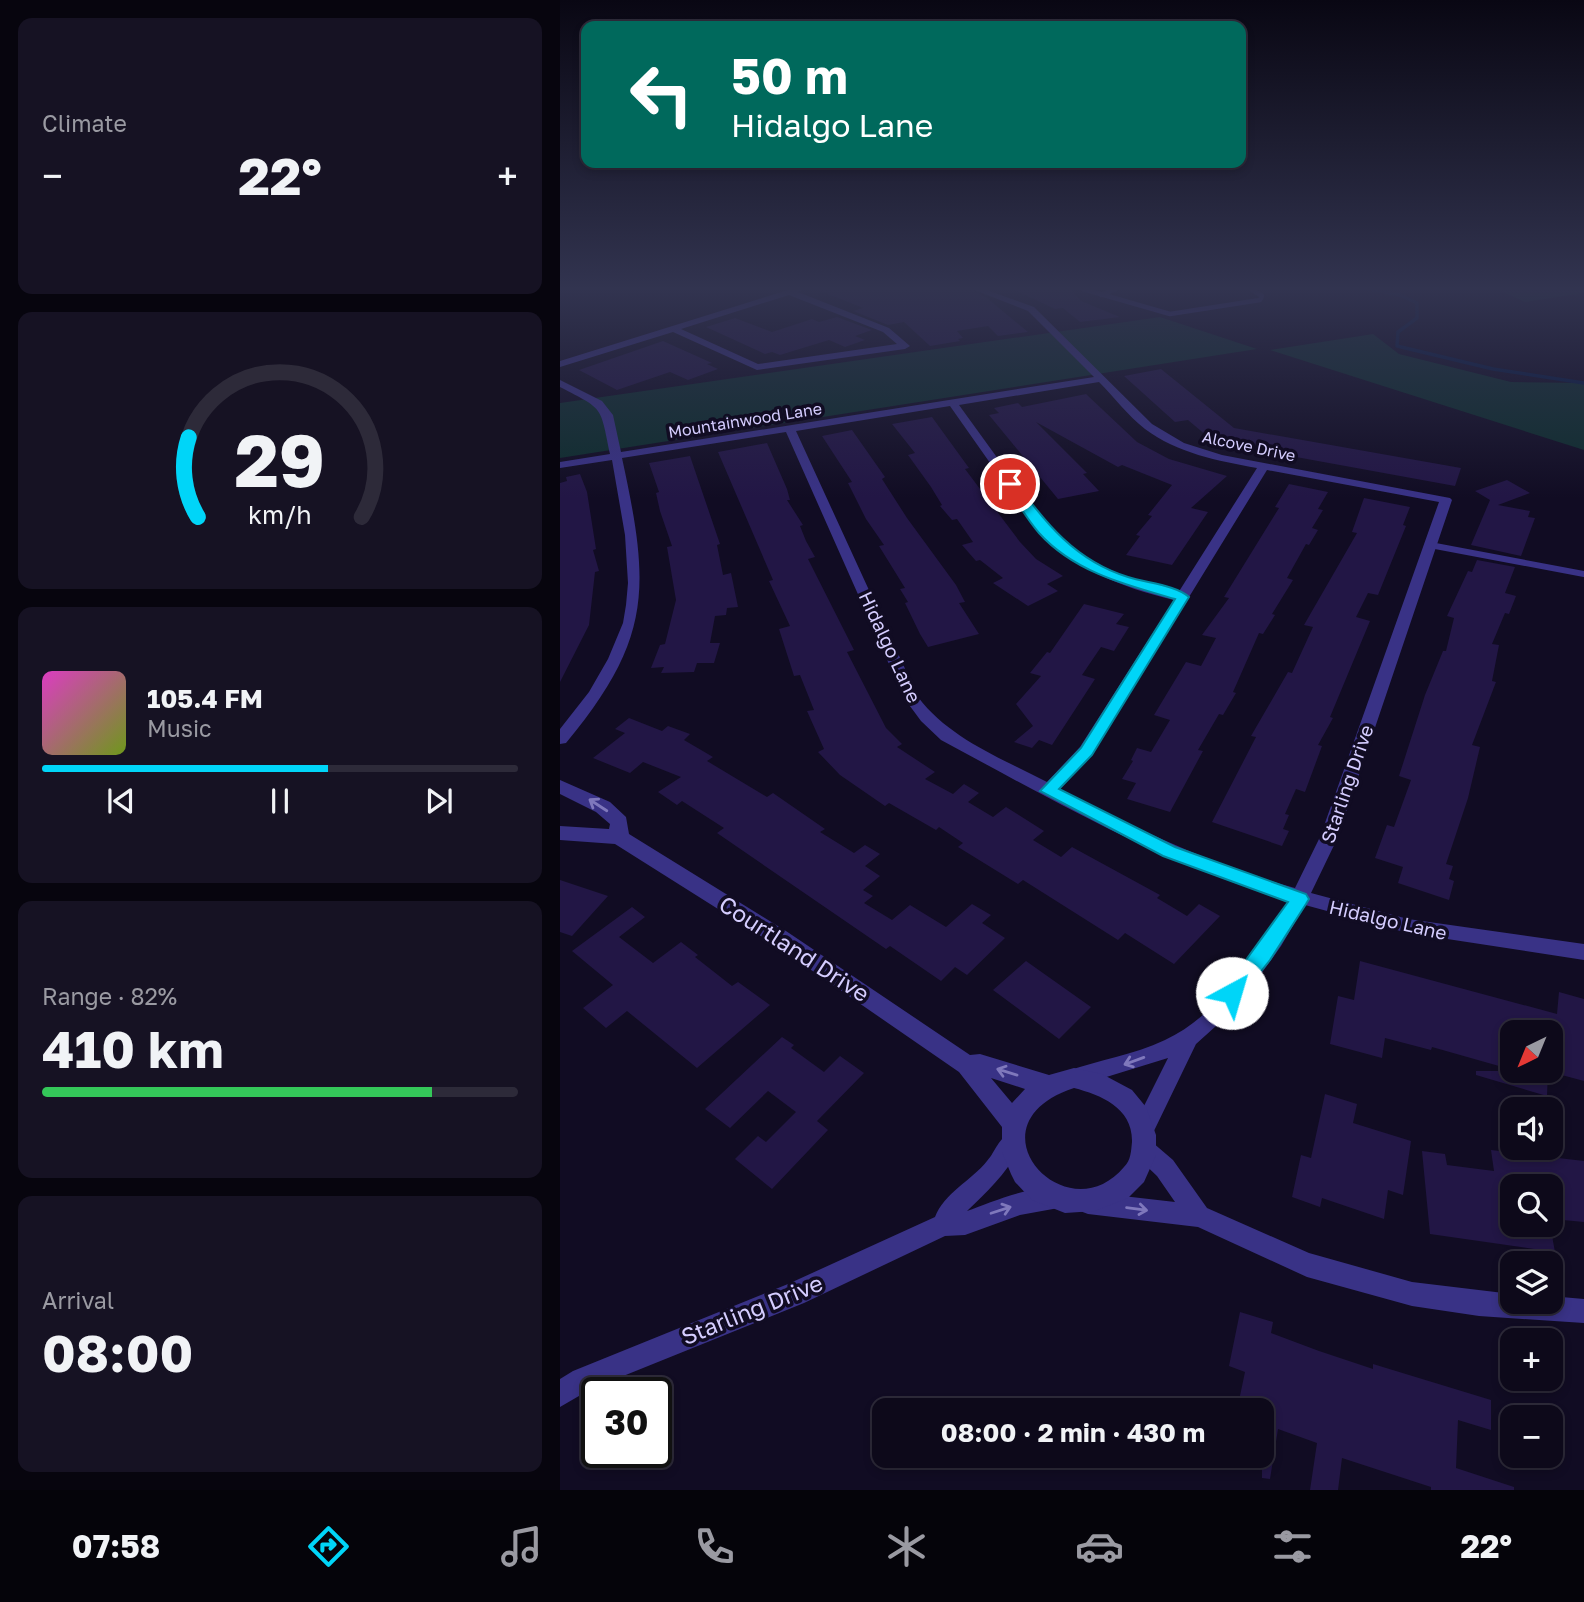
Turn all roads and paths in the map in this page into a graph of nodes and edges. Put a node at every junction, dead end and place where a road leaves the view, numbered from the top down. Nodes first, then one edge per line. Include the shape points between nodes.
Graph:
1 (578, 359) edge
2 (739, 359) edge
3 (817, 359) edge
4 (1080, 359) edge
5 (560, 364) edge
6 (1100, 379) junction
7 (560, 383) edge
8 (952, 402) junction
9 (789, 428) junction
10 (616, 456) junction
11 (560, 465) edge
12 (1264, 466) junction
13 (1446, 500) joint
14 (1430, 545) junction
15 (1584, 574) edge
16 (1182, 597) junction
17 (560, 739) edge
18 (560, 786) edge
19 (1048, 791) junction
20 (560, 833) edge
21 (619, 837) junction
22 (1300, 899) junction
23 (1584, 953) edge
24 (1190, 1035) junction
25 (967, 1065) junction
26 (1074, 1078) junction
27 (1047, 1085) junction
28 (1012, 1133) junction
29 (1144, 1138) junction
30 (1067, 1200) junction
31 (1199, 1216) junction
32 (944, 1225) junction
33 (1584, 1311) edge
34 (560, 1394) edge

1 - 5 street
2 - 3 street via 757,367
4 - 6 street, Alcove Drive
6 - 8 street, Mountainwood Lane
6 - 12 street, Alcove Drive via 1166,439 1206,454
7 - 10 street via 598,403 608,415
8 - 9 street, Mountainwood Lane
8 - 16 street via 1055,541 1114,577
9 - 10 street, Mountainwood Lane
9 - 19 street, Hidalgo Lane via 918,709 954,741
10 - 11 street, Mountainwood Lane
10 - 17 street via 632,545 634,605 620,650 578,719
12 - 13 street, Alcove Drive
12 - 16 street
13 - 14 street, Starling Drive
14 - 15 lane
14 - 22 street, Starling Drive via 1329,837
16 - 19 street via 1086,751
21 -> 18 street via 620,822 603,807
19 - 22 street, Hidalgo Lane via 1169,851
20 - 21 street, Courtland Drive
21 - 25 street, Courtland Drive via 779,937
22 - 23 street, Hidalgo Lane via 1424,929
22 - 24 street, Starling Drive via 1248,974
24 -> 26 street, Starling Drive via 1134,1062
24 - 29 street, Starling Drive
27 -> 25 street, Courtland Drive via 980,1064
25 - 28 street, Courtland Drive
26 - 27 street
26 - 29 street via 1111,1086 1126,1096 1137,1111
27 - 28 street via 1020,1107
28 - 30 street via 1016,1161 1026,1177 1040,1190
28 - 32 street, Starling Drive via 995,1169 948,1213
29 - 30 street via 1139,1166 1121,1186 1095,1199
29 - 31 street
30 -> 31 street
32 -> 30 street, Starling Drive via 965,1223 1020,1204
31 - 33 street via 1282,1255 1372,1284 1466,1302
32 - 34 street, Starling Drive via 795,1294 582,1380

